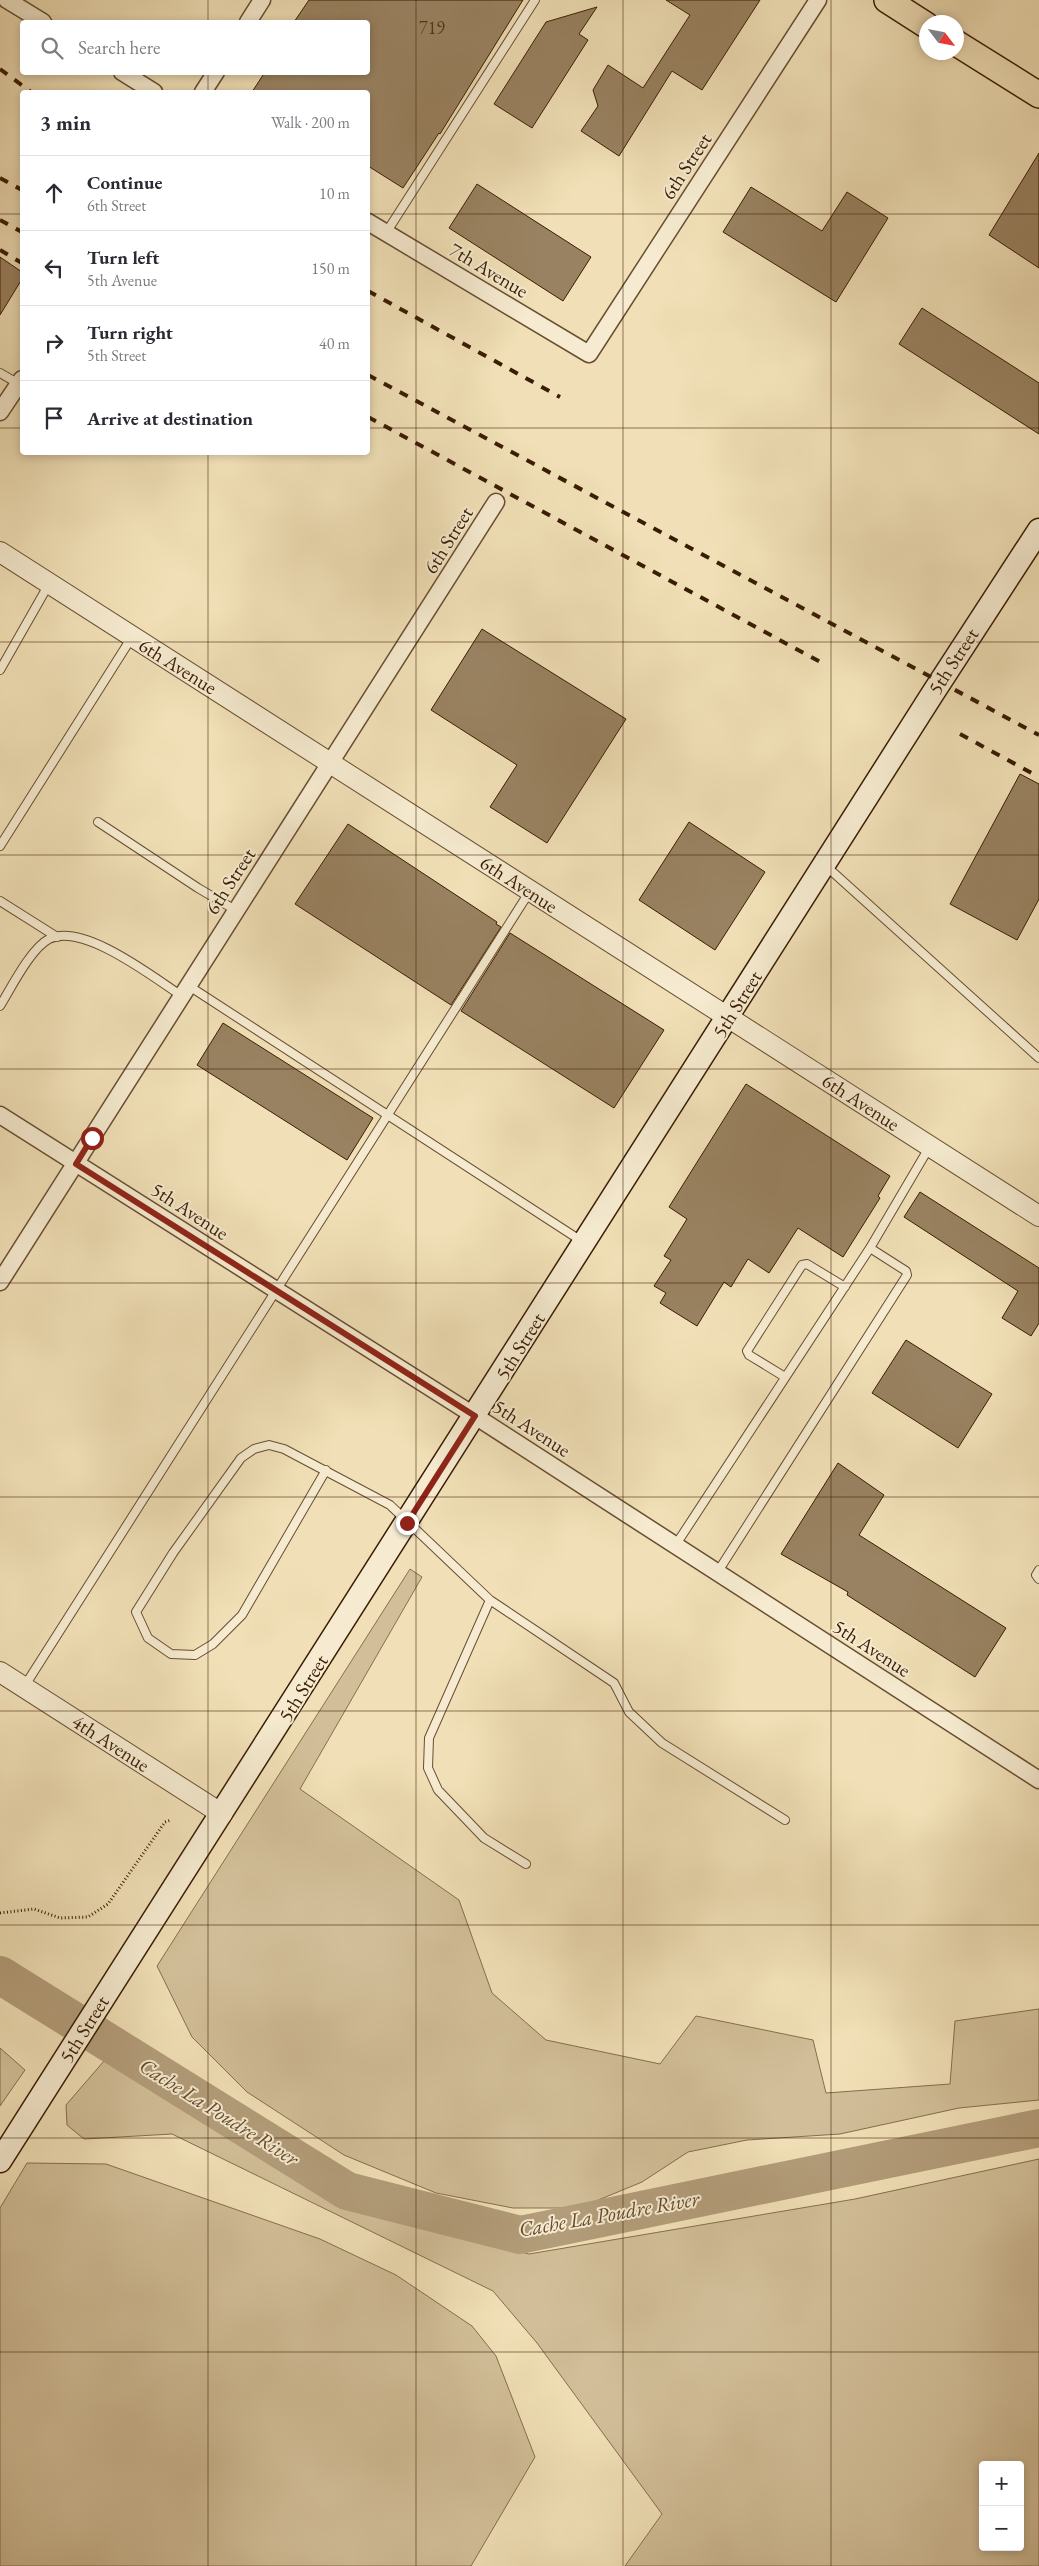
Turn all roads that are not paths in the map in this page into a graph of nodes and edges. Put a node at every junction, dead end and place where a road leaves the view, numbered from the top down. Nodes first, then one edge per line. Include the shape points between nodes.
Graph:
1 (7, 0) edge
2 (262, 0) edge
3 (535, 0) edge
4 (818, 0) edge
5 (887, 0) edge
6 (40, 20) edge
7 (249, 20) edge
8 (919, 21) edge
9 (964, 48) edge
10 (127, 75) edge
11 (214, 75) edge
12 (151, 90) edge
13 (204, 90) edge
14 (1039, 95) edge
15 (370, 223) edge
16 (386, 233) junction
17 (588, 354) joint
18 (0, 373) edge
19 (20, 382) edge
20 (20, 383) edge
21 (0, 412) edge
22 (496, 502) dead end
23 (1039, 530) edge
24 (0, 552) edge
25 (49, 584) junction
26 (132, 638) junction
27 (0, 670) edge
28 (331, 764) junction
29 (98, 822) dead end
30 (0, 846) edge
31 (824, 864) junction
32 (530, 891) junction
33 (0, 901) edge
34 (237, 911) junction
35 (56, 937) junction
36 (186, 991) junction
37 (0, 1006) edge
38 (728, 1017) junction
39 (1039, 1058) edge
40 (0, 1115) edge
41 (388, 1115) junction
42 (930, 1146) junction
43 (76, 1164) junction
44 (1039, 1216) edge
45 (584, 1243) junction
46 (870, 1248) junction
47 (0, 1282) edge
48 (845, 1287) junction
49 (277, 1292) junction
50 (785, 1377) junction
51 (475, 1416) junction
52 (326, 1470) junction
53 (407, 1523) junction
54 (675, 1546) junction
55 (1039, 1570) edge
56 (717, 1573) junction
57 (1039, 1579) edge
58 (490, 1600) junction
59 (0, 1672) edge
60 (24, 1687) junction
61 (1039, 1780) edge
62 (222, 1814) junction
63 (785, 1820) dead end
64 (526, 1864) dead end
65 (0, 2161) edge

1 - 6 street
2 - 7 street
3 - 16 lane
4 - 17 street, 6th Street
5 - 8 main road
9 - 14 main road
10 - 12 street
11 - 13 street
15 - 16 street, 7th Avenue
16 - 17 street, 7th Avenue
18 - 19 lane
20 - 21 street
22 - 28 street, 6th Street
23 - 31 main road, 5th Street
24 - 25 street, 6th Avenue
25 - 26 street, 6th Avenue
25 - 27 lane
26 - 28 street, 6th Avenue
26 - 30 lane
28 - 32 street, 6th Avenue
28 - 34 street, 6th Street
29 - 34 lane
31 - 38 main road, 5th Street
31 - 39 lane
32 - 38 street, 6th Avenue
32 - 41 lane
33 - 35 lane
34 - 36 street, 6th Street
35 - 36 lane via 82,938
35 - 37 lane via 35,952
36 - 41 lane
36 - 43 street, 6th Street
38 - 42 street, 6th Avenue
38 - 45 main road, 5th Street
40 - 43 street, 5th Avenue
41 - 45 lane
41 - 49 lane
42 - 44 street, 6th Avenue
42 - 46 lane
43 - 47 street, 6th Street
43 - 49 street, 5th Avenue
45 - 51 main road, 5th Street
46 - 48 lane
46 - 56 lane via 906,1270 907,1275
48 - 50 lane
48 - 50 lane via 807,1264 802,1265 748,1351 749,1355
49 - 51 street, 5th Avenue
49 - 60 lane
50 - 54 lane
51 - 53 main road, 5th Street
51 - 54 street, 5th Avenue
52 - 52 lane via 269,1445 254,1449 241,1458 173,1553 136,1612 148,1638 171,1654 195,1655 213,1644 242,1615
52 - 53 lane via 390,1505
53 - 58 lane
53 - 62 main road, 5th Street
54 - 56 street, 5th Avenue
55 - 57 lane via 1036,1575
56 - 61 street, 5th Avenue
58 - 63 lane via 614,1683 629,1712 662,1743
58 - 64 lane via 430,1738 428,1768 438,1790 484,1838
59 - 60 street, 4th Avenue
60 - 62 street, 4th Avenue
62 - 65 main road, 5th Street

